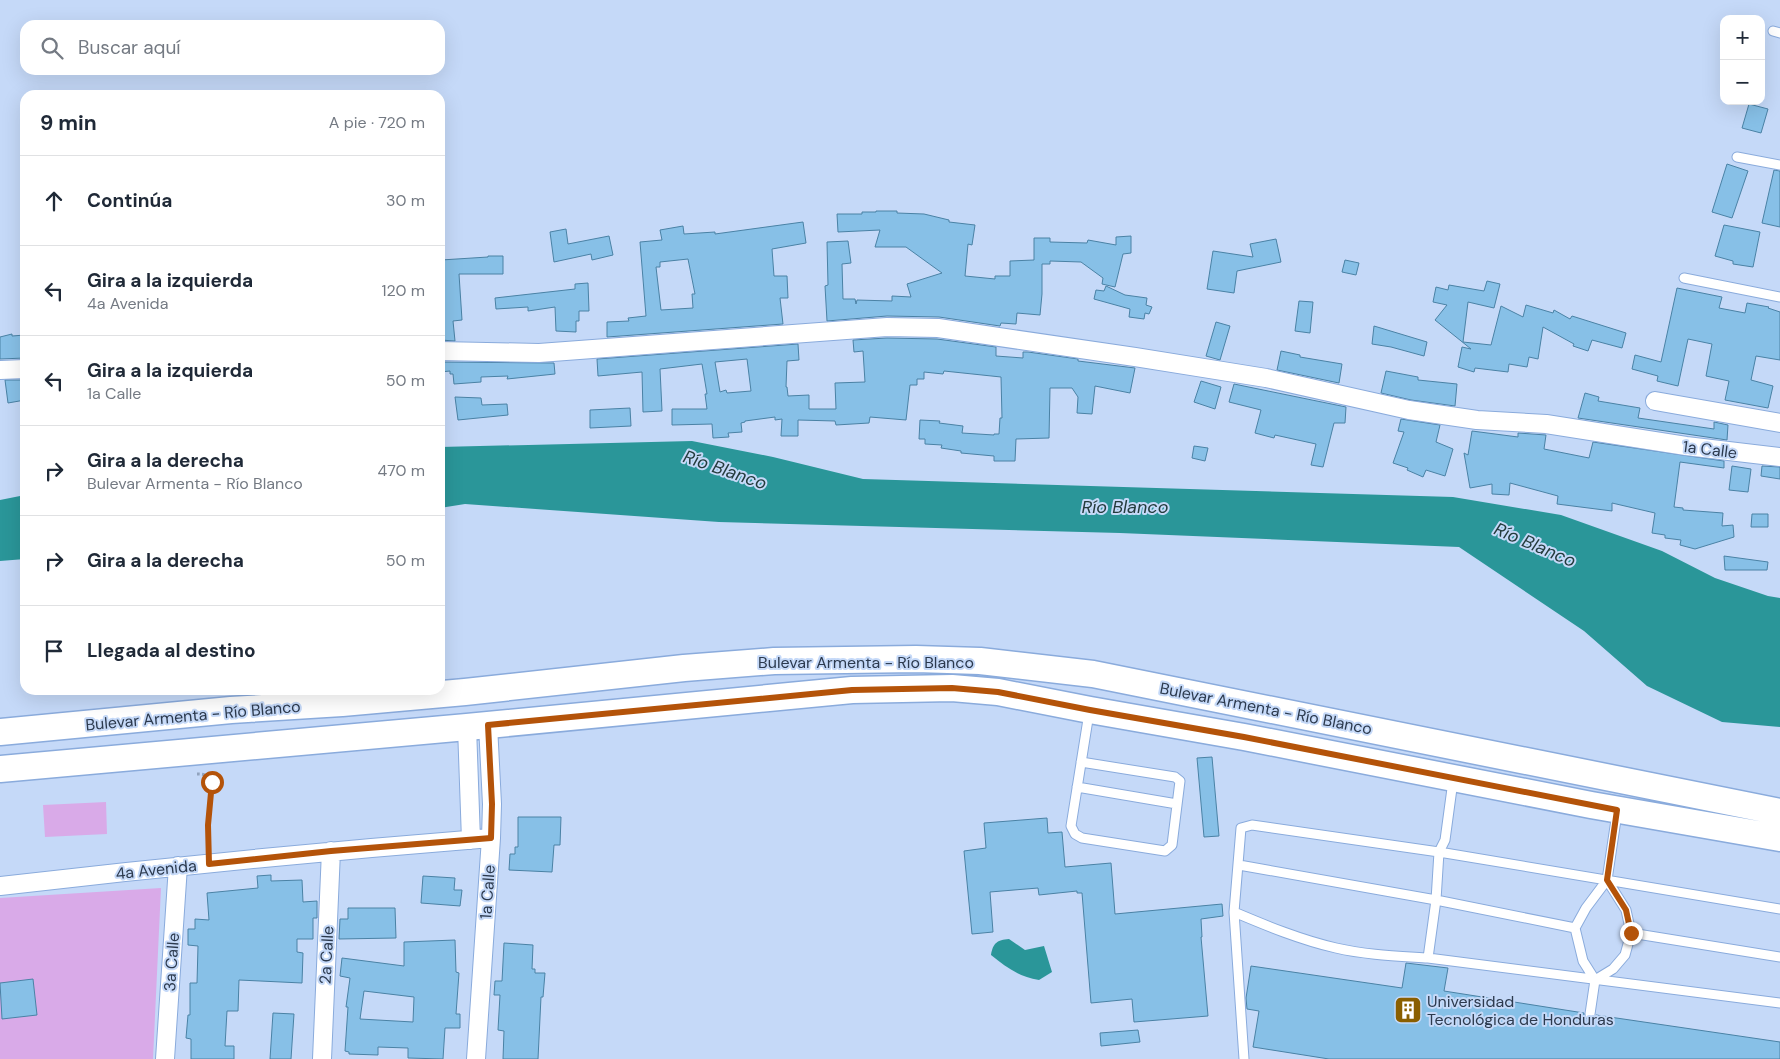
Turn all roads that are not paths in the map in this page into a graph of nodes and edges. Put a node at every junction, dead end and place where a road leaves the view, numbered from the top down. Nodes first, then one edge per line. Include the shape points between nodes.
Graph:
1 (1737, 157) dead end
2 (1780, 165) edge
3 (1684, 278) dead end
4 (1780, 296) edge
5 (445, 351) edge
6 (20, 369) edge
7 (0, 370) edge
8 (1655, 401) dead end
9 (1780, 423) edge
10 (1780, 457) edge
11 (445, 694) edge
12 (431, 695) edge
13 (342, 703) junction
14 (1090, 710) junction
15 (91, 723) junction
16 (477, 726) junction
17 (0, 732) edge
18 (1244, 737) junction
19 (1445, 744) junction
20 (0, 751) edge
21 (1081, 762) junction
22 (0, 769) edge
23 (1454, 778) junction
24 (1077, 787) junction
25 (1177, 804) junction
26 (1617, 810) junction
27 (1780, 812) edge
28 (491, 838) junction
29 (1780, 838) edge
30 (471, 840) junction
31 (331, 851) junction
32 (1439, 852) junction
33 (178, 866) junction
34 (1239, 866) junction
35 (1607, 880) junction
36 (0, 886) edge
37 (1436, 900) junction
38 (1780, 909) edge
39 (1234, 912) junction
40 (1575, 928) junction
41 (1631, 933) junction
42 (1780, 957) edge
43 (1428, 958) junction
44 (1596, 980) junction
45 (1780, 1003) edge
46 (1590, 1014) dead end
47 (165, 1059) edge
48 (322, 1059) edge
49 (476, 1059) edge
50 (1244, 1059) edge

1 - 2 lane
3 - 4 lane
5 - 10 street, 1a Calle via 539,353 878,327 938,328 1266,378 1409,410 1477,420 1546,424
6 - 7 street
8 - 9 street
11 - 19 main road, Bulevar Armenta - Río Blanco via 774,661 971,661 1093,674
12 - 13 main road, Bulevar Armenta - Río Blanco
13 - 15 main road, Bulevar Armenta - Río Blanco
13 - 16 main road via 371,719 473,710 482,713
14 - 16 main road, Bulevar Armenta - Río Blanco via 998,692 952,688 852,690
14 - 18 main road, Bulevar Armenta - Río Blanco
14 - 21 lane
15 - 17 main road, Bulevar Armenta - Río Blanco
15 - 20 main road via 53,740
16 - 22 main road, Bulevar Armenta - Río Blanco
16 - 28 street, 1a Calle via 492,804
16 - 30 street
18 - 19 main road via 1248,729 1272,726 1386,750
18 - 23 main road, Bulevar Armenta - Río Blanco
19 - 27 main road, Bulevar Armenta - Río Blanco
21 - 24 lane
21 - 25 lane via 1175,777 1180,781
23 - 26 main road, Bulevar Armenta - Río Blanco
23 - 32 lane via 1445,840
24 - 25 lane
24 - 25 lane via 1071,826 1082,838 1165,852 1172,845
26 - 29 main road, Bulevar Armenta - Río Blanco
26 - 35 lane
28 - 30 street, 4a Avenida
28 - 49 street, 1a Calle
30 - 31 street, 4a Avenida
31 - 33 street, 4a Avenida
31 - 48 street, 2a Calle
32 - 34 lane via 1252,825 1241,828
32 - 35 lane
32 - 37 lane
33 - 36 street, 4a Avenida
33 - 47 street, 3a Calle
34 - 37 lane
34 - 39 lane
35 - 38 lane
35 - 40 lane
35 - 41 lane via 1626,910
37 - 40 lane
37 - 43 lane
39 - 43 lane via 1278,931 1336,948 1384,956
39 - 50 lane
40 - 44 lane via 1583,961
41 - 42 lane
41 - 44 lane via 1625,955 1613,969
43 - 44 lane
44 - 45 lane
44 - 46 lane

